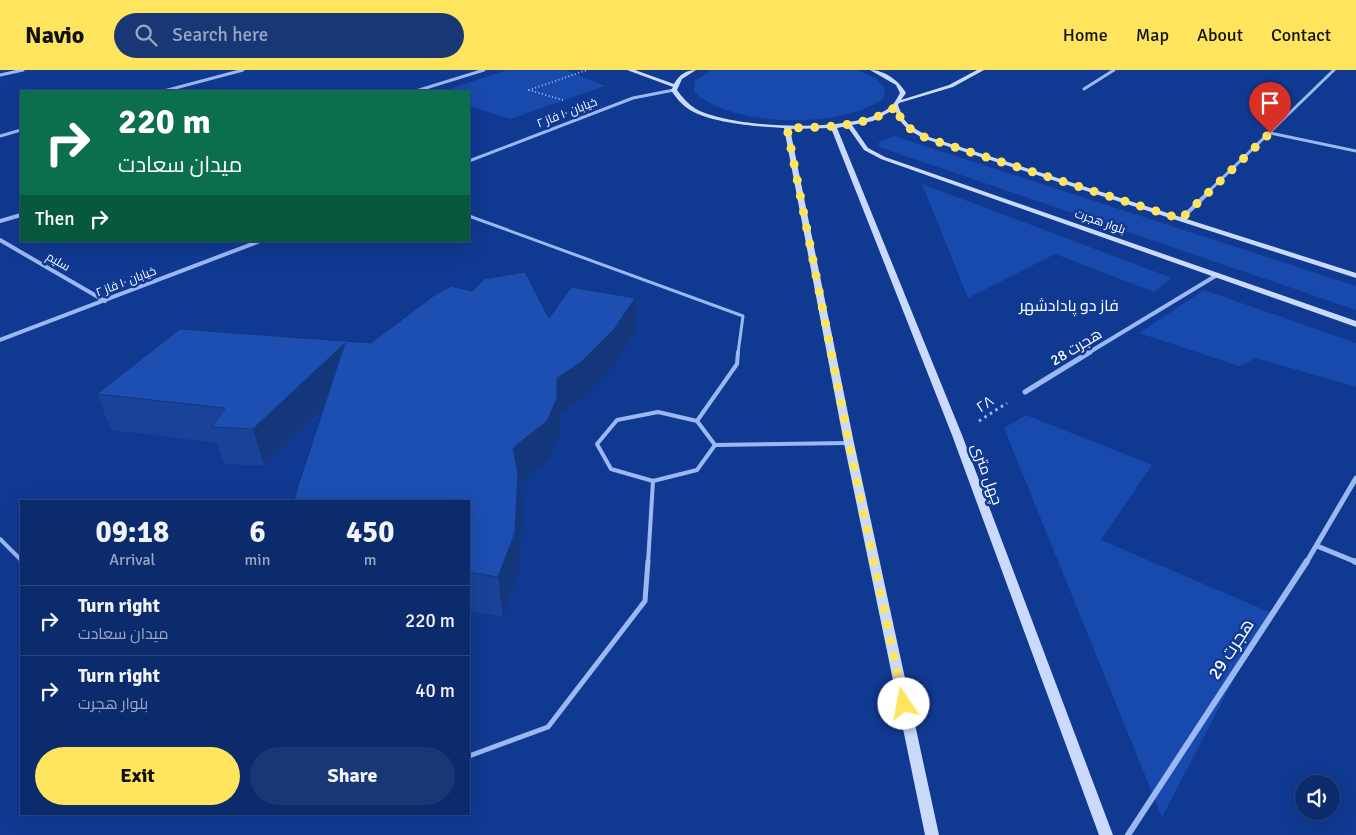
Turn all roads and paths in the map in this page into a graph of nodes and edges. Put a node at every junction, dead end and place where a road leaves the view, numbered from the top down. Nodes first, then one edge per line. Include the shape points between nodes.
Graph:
1 (23, 70) edge
2 (243, 70) edge
3 (484, 70) edge
4 (587, 70) edge
5 (630, 70) edge
6 (693, 70) edge
7 (873, 70) edge
8 (981, 70) edge
9 (1114, 70) edge
10 (1334, 70) edge
11 (0, 75) edge
12 (674, 88) junction
13 (1084, 89) dead end
14 (168, 90) edge
15 (419, 90) edge
16 (899, 104) junction
17 (600, 111) junction
18 (848, 124) junction
19 (833, 126) junction
20 (787, 128) junction
21 (20, 130) edge
22 (1270, 133) junction
23 (0, 136) edge
24 (1356, 151) edge
25 (470, 161) edge
26 (20, 215) edge
27 (470, 216) edge
28 (1181, 219) junction
29 (0, 221) edge
30 (0, 240) edge
31 (257, 242) edge
32 (1217, 274) junction
33 (1356, 276) edge
34 (105, 301) junction
35 (1356, 324) edge
36 (0, 340) edge
37 (1024, 392) joint
38 (697, 421) junction
39 (957, 435) junction
40 (849, 443) junction
41 (715, 445) junction
42 (1356, 478) edge
43 (653, 480) junction
44 (0, 539) edge
45 (1317, 546) junction
46 (20, 559) edge
47 (1356, 562) edge
48 (470, 756) edge
49 (932, 835) edge
50 (1106, 835) edge
51 (1128, 835) edge

1 - 11 street
2 - 14 street
3 - 15 street
4 - 17 path via 529,90
5 - 12 main road
6 - 12 main road via 680,78
7 - 16 main road, بلوار هجرت via 898,84 903,93
8 - 16 main road via 951,86
9 - 13 street
10 - 22 street
12 - 17 street, خیابان ۱۰ فاز ۲ via 633,98
12 - 20 main road via 680,101 720,119
16 - 18 main road via 878,116
16 - 28 main road, بلوار هجرت via 899,118 926,138
17 - 25 street, خیابان ۱۰ فاز ۲
18 - 19 main road
18 - 32 main road, بلوار هجرت via 866,149 884,158
19 - 20 main road
19 - 39 main road, چهل متری
20 - 40 main road
21 - 23 street
22 - 24 street
22 - 28 street
26 - 29 street
27 - 38 lane via 743,316 737,364
28 - 33 main road, بلوار هجرت
30 - 34 street, سلیم
31 - 34 street, خیابان ۱۰ فاز ۲
32 - 35 main road, بلوار هجرت
32 - 37 street, هجرت 28
34 - 36 street, خیابان ۱۰ فاز ۲
37 - 39 path, ۲۸
38 - 41 lane
38 - 43 lane via 658,412 617,420 597,444 611,469
39 - 50 main road, چهل متری
40 - 41 lane
40 - 49 main road
41 - 43 lane via 697,470
42 - 45 street, هجرت 29
43 - 48 lane via 645,601 548,727
44 - 46 lane
45 - 47 street
45 - 51 street, هجرت 29

